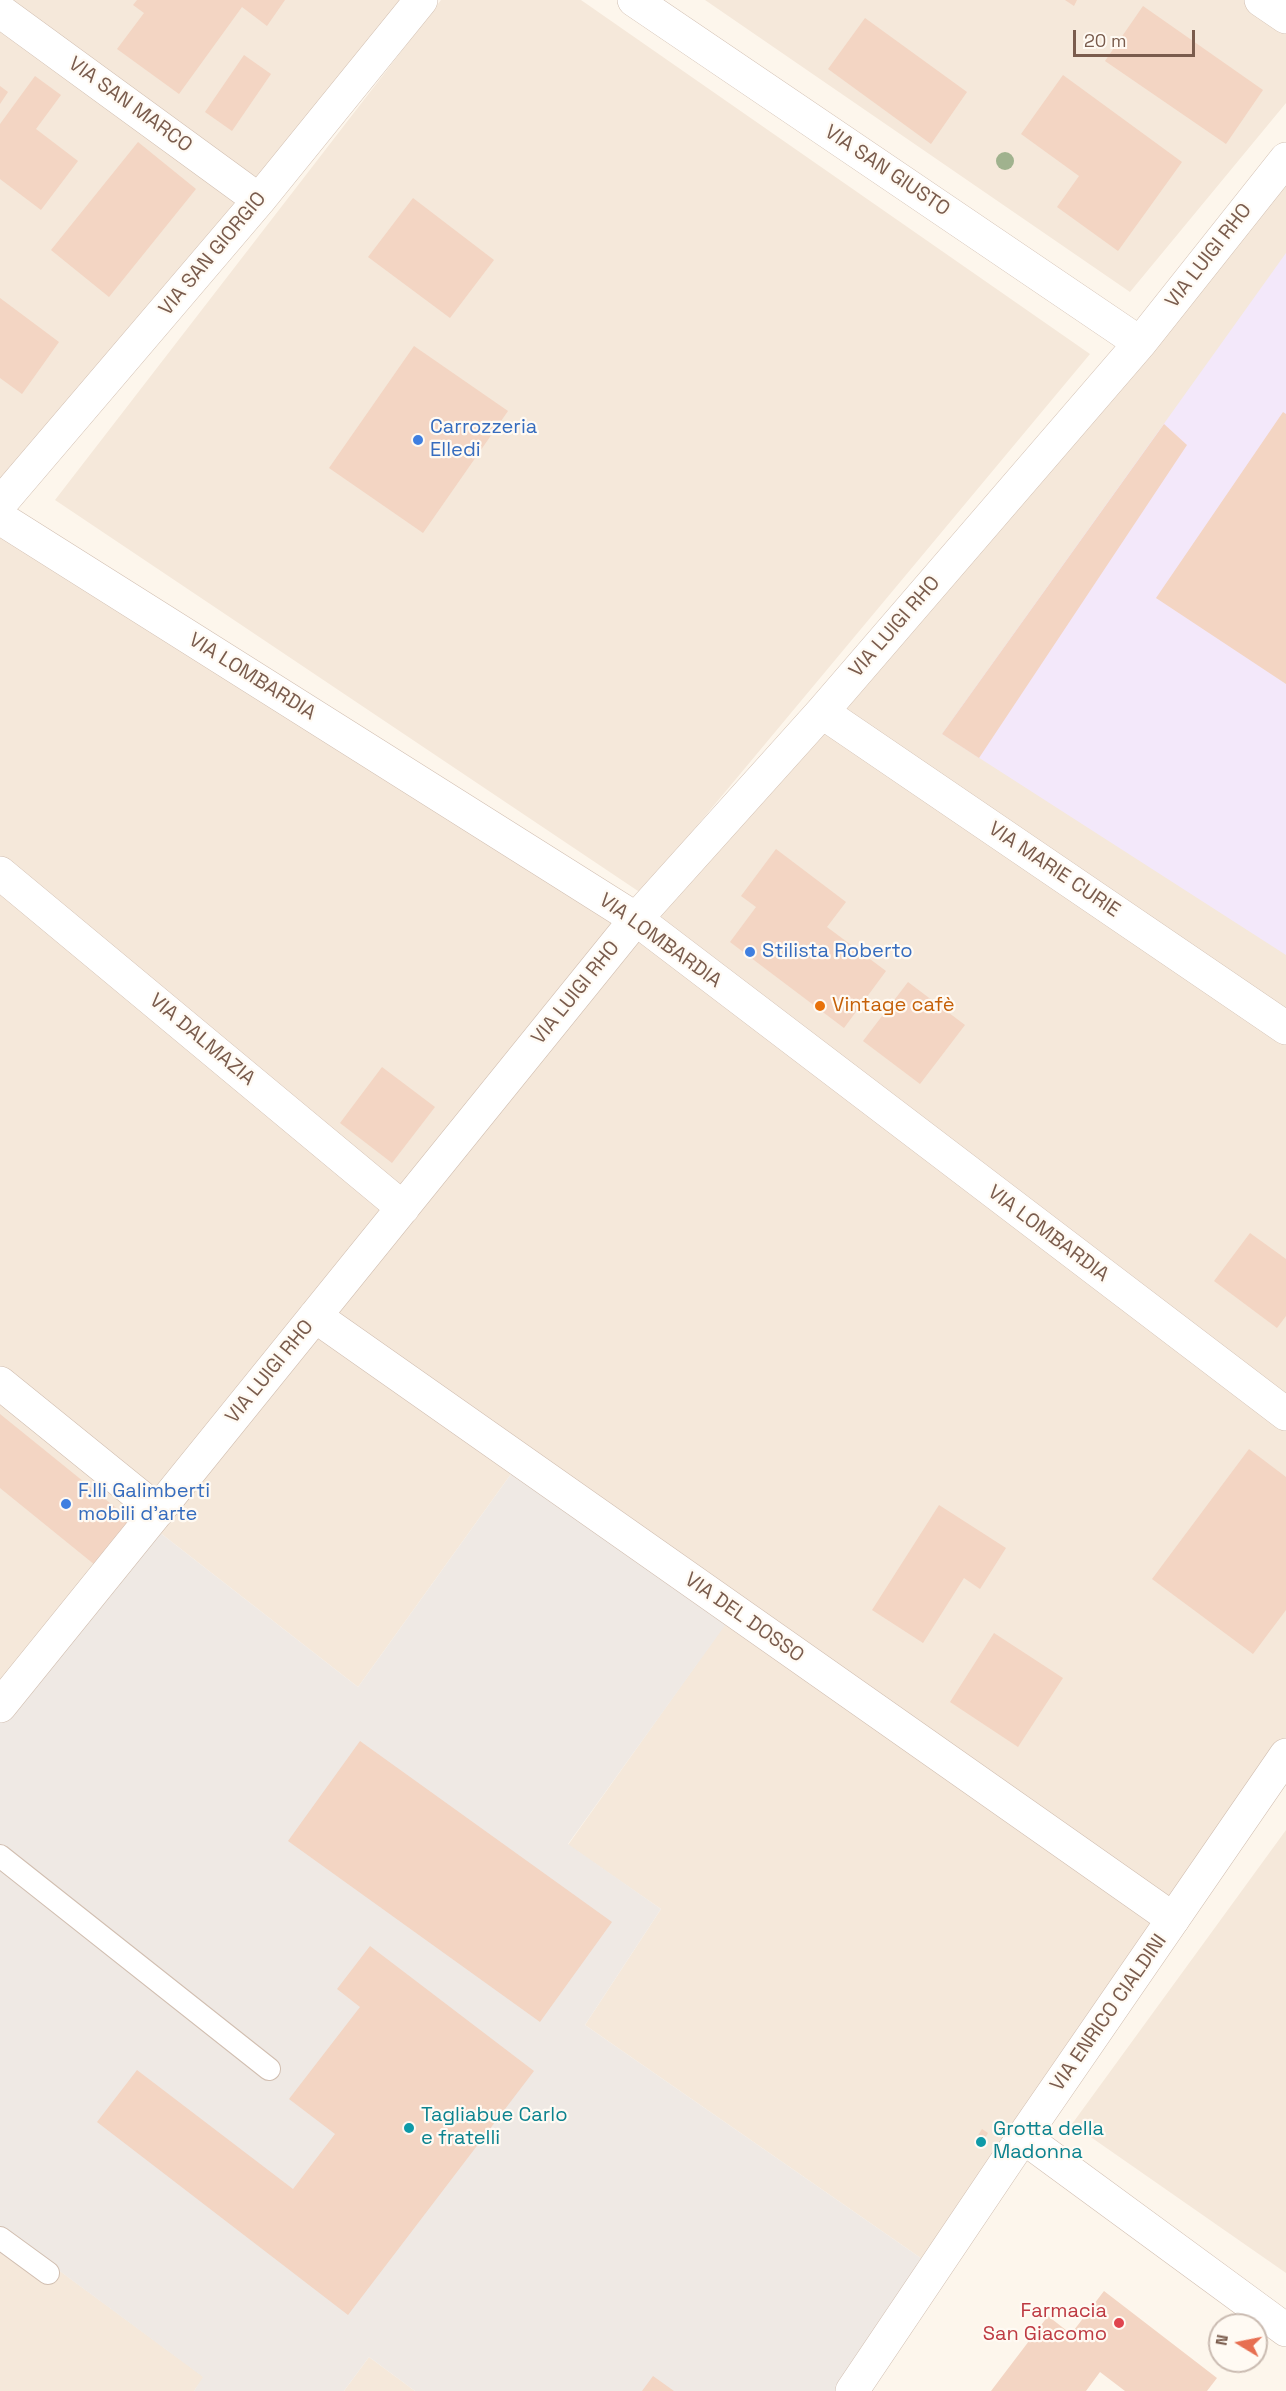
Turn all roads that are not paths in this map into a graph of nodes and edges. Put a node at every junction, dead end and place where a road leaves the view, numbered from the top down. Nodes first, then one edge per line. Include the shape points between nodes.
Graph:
1 (421, 0) edge
2 (634, 0) edge
3 (1261, 0) edge
4 (0, 11) edge
5 (1286, 17) edge
6 (1286, 159) edge
7 (259, 200) junction
8 (1140, 343) junction
9 (0, 504) edge
10 (0, 518) edge
11 (822, 712) junction
12 (0, 873) edge
13 (636, 920) junction
14 (1286, 1028) edge
15 (403, 1208) junction
16 (315, 1316) junction
17 (0, 1383) edge
18 (1286, 1414) edge
19 (158, 1511) junction
20 (0, 1706) edge
21 (1286, 1755) edge
22 (0, 1856) edge
23 (1173, 1919) junction
24 (269, 2069) dead end
25 (1023, 2137) junction
26 (0, 2238) edge
27 (48, 2273) dead end
28 (1286, 2330) edge
29 (852, 2391) edge

1 - 7 street, VIA SAN GIORGIO
2 - 8 street, VIA SAN GIUSTO
3 - 5 street
4 - 7 street, VIA SAN MARCO
6 - 8 street, VIA LUIGI RHO
7 - 9 street, VIA SAN GIORGIO
8 - 11 street, VIA LUIGI RHO
10 - 13 street, VIA LOMBARDIA
11 - 13 street, VIA LUIGI RHO
11 - 14 street, VIA MARIE CURIE
12 - 15 street, VIA DALMAZIA
13 - 15 street, VIA LUIGI RHO
13 - 18 street, VIA LOMBARDIA
15 - 16 street, VIA LUIGI RHO
16 - 19 street, VIA LUIGI RHO
16 - 23 street, VIA DEL DOSSO
17 - 19 street
19 - 20 street, VIA LUIGI RHO
21 - 23 street, VIA ENRICO CIALDINI
22 - 24 lane
23 - 25 street, VIA ENRICO CIALDINI
25 - 28 street
25 - 29 street, VIA ENRICO CIALDINI
26 - 27 lane

